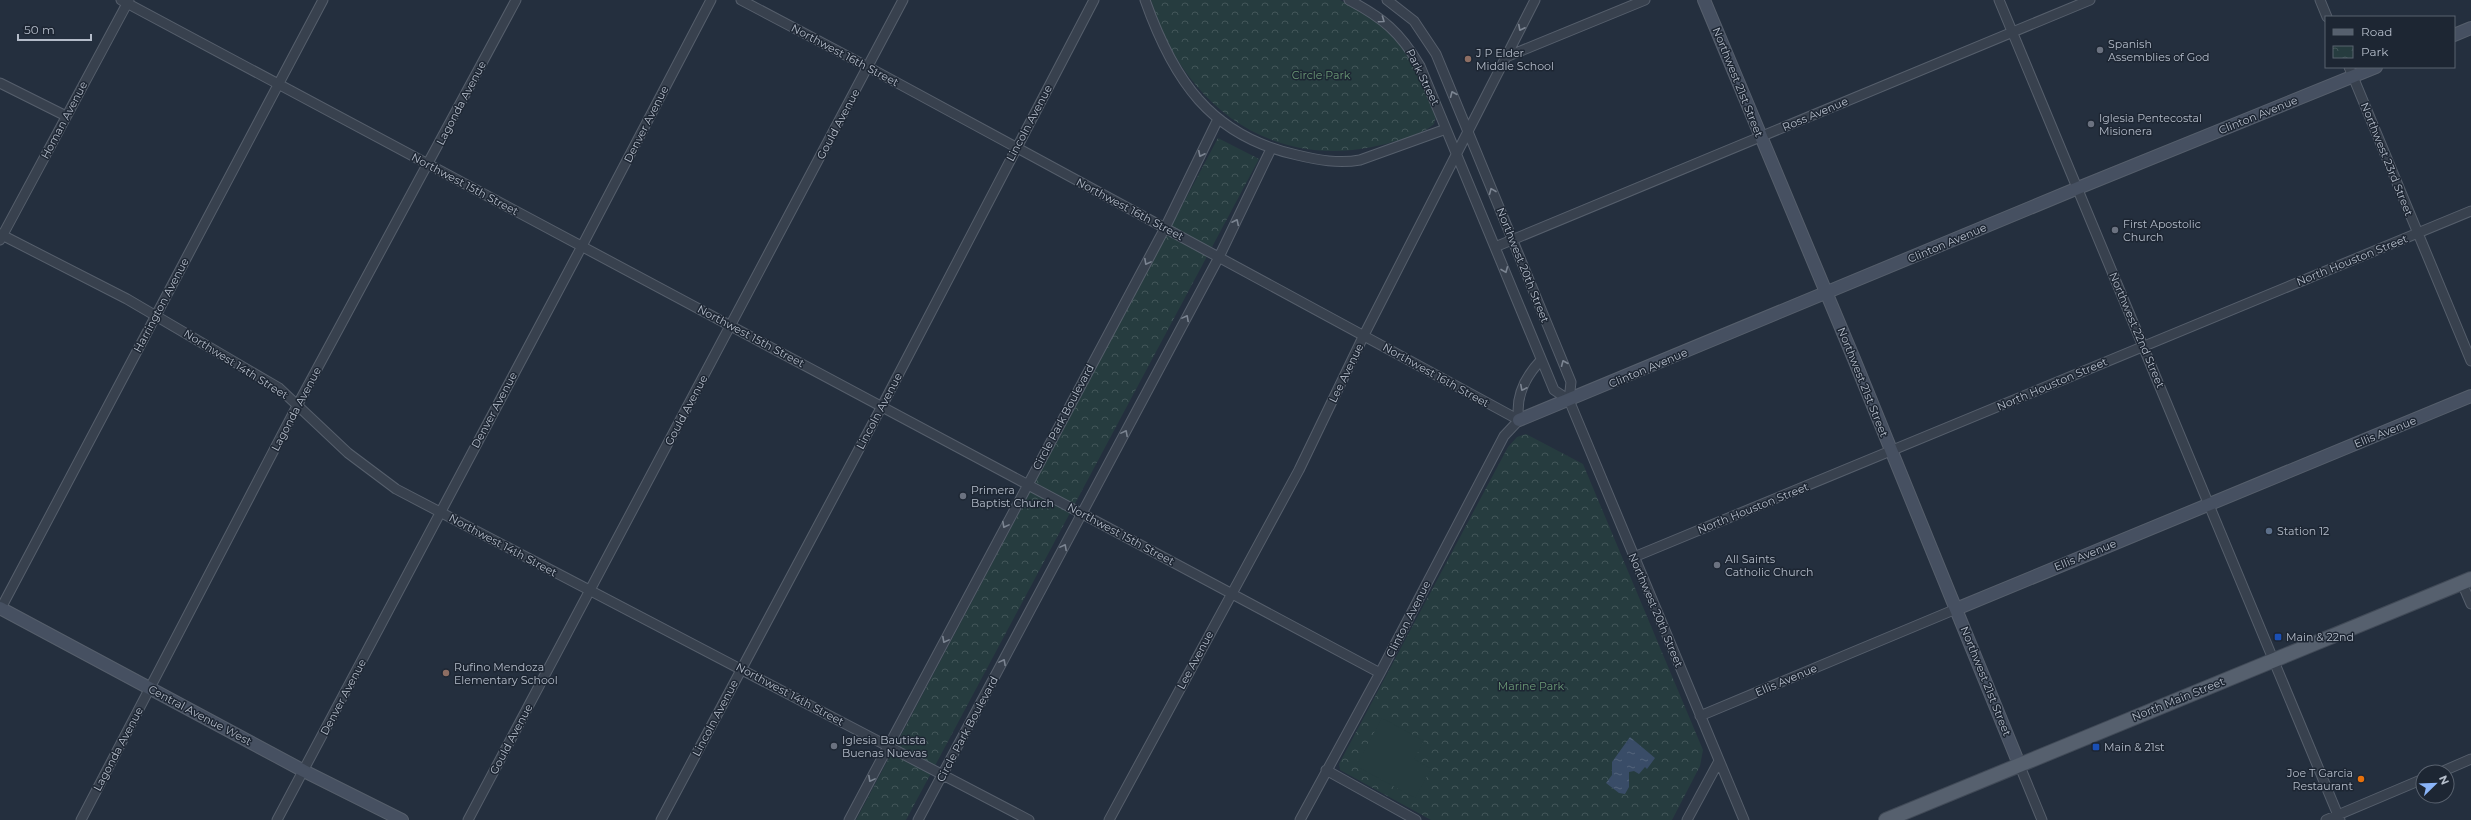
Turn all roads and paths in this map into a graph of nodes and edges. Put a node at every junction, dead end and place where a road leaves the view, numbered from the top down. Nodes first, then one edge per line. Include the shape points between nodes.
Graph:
1 (323, 0) edge
2 (516, 0) edge
3 (711, 0) edge
4 (741, 0) edge
5 (903, 0) edge
6 (1094, 0) edge
7 (1144, 0) edge
8 (1349, 0) edge
9 (1386, 0) edge
10 (1535, 0) edge
11 (1645, 0) edge
12 (1704, 0) edge
13 (1999, 0) edge
14 (2090, 0) edge
15 (2320, 0) edge
16 (126, 1) edge
17 (2327, 16) edge
18 (2471, 28) edge
19 (2012, 32) junction
20 (2455, 35) edge
21 (1506, 57) junction
22 (868, 67) junction
23 (2371, 68) edge
24 (2351, 72) edge
25 (0, 83) edge
26 (278, 84) junction
27 (66, 116) junction
28 (1218, 119) junction
29 (1446, 129) junction
30 (1468, 130) junction
31 (1760, 137) junction
32 (1016, 147) junction
33 (1271, 149) junction
34 (1457, 157) junction
35 (429, 164) junction
36 (2078, 188) junction
37 (2471, 212) edge
38 (1165, 228) junction
39 (2418, 234) junction
40 (1, 237) edge
41 (1513, 240) junction
42 (582, 246) junction
43 (1495, 248) junction
44 (1219, 257) junction
45 (1826, 294) junction
46 (156, 316) junction
47 (730, 326) junction
48 (1364, 335) junction
49 (2143, 345) junction
50 (1541, 360) junction
51 (2471, 361) edge
52 (2471, 396) edge
53 (1569, 400) junction
54 (298, 404) junction
55 (882, 406) junction
56 (1519, 420) junction
57 (1892, 451) junction
58 (1027, 484) junction
59 (2209, 504) junction
60 (440, 511) junction
61 (1082, 514) junction
62 (1634, 558) junction
63 (2467, 581) edge
64 (590, 590) junction
65 (1232, 593) junction
66 (2471, 604) edge
67 (0, 609) edge
68 (1956, 609) junction
69 (2274, 660) junction
70 (742, 668) junction
71 (1380, 673) junction
72 (150, 688) junction
73 (1700, 716) junction
74 (889, 746) junction
75 (2471, 759) edge
76 (1719, 761) junction
77 (2019, 764) junction
78 (2455, 766) edge
79 (1326, 770) junction
80 (304, 771) junction
81 (943, 774) junction
82 (2415, 783) edge
83 (2339, 818) edge
84 (81, 820) edge
85 (277, 820) edge
86 (402, 820) edge
87 (468, 820) edge
88 (661, 820) edge
89 (849, 820) edge
90 (918, 820) edge
91 (1029, 820) edge
92 (1109, 820) edge
93 (1300, 820) edge
94 (1416, 820) edge
95 (1686, 820) edge
96 (1744, 820) edge
97 (1886, 820) edge
98 (2042, 820) edge
99 (2326, 820) edge

1 - 26 street, Harrington Avenue
2 - 35 street, Lagonda Avenue
3 - 42 street, Denver Avenue
4 - 22 street, Northwest 16th Street
5 - 22 street, Gould Avenue
6 - 32 street, Lincoln Avenue
7 - 28 street via 1171,62 1190,91
8 -> 29 street, Park Street via 1388,24 1409,48 1420,66
30 -> 9 street, Park Street via 1436,54 1424,34 1404,12
10 -> 21 street, Lee Avenue
11 - 21 street
12 - 31 street, Northwest 21st Street
13 - 19 street, Northwest 22nd Street
14 - 19 street, Ross Avenue
15 - 17 street
16 - 26 street, Northwest 15th Street
16 - 27 street, Homan Avenue
18 - 20 street
19 - 31 street, Ross Avenue
19 - 36 street, Northwest 22nd Street
21 - 30 street, Lee Avenue
22 - 32 street, Northwest 16th Street
22 - 47 street, Gould Avenue
23 - 24 street, Clinton Avenue
24 - 36 street, Clinton Avenue
24 - 39 street, Northwest 23rd Street
25 - 27 street
26 - 35 street, Northwest 15th Street
26 - 46 street, Harrington Avenue
27 - 40 street, Homan Avenue
28 - 33 street via 1236,132
28 -> 38 street, Circle Park Boulevard
29 - 33 street via 1348,162 1314,159
29 - 34 street, Park Street
30 - 34 street, Lee Avenue
41 -> 30 street, Northwest 20th Street
31 - 41 street, Ross Avenue
31 - 45 street, Northwest 21st Street
32 - 38 street, Northwest 16th Street
32 - 55 street, Lincoln Avenue
44 -> 33 street, Circle Park Boulevard
34 - 43 street, Northwest 20th Street
34 - 48 street, Lee Avenue
35 - 42 street, Northwest 15th Street
35 - 54 street, Lagonda Avenue
36 - 45 street, Clinton Avenue
36 - 49 street, Northwest 22nd Street
37 - 39 street, North Houston Street
38 - 44 street, Northwest 16th Street
38 -> 58 street, Circle Park Boulevard
39 - 49 street, North Houston Street
39 - 51 street, Northwest 23rd Street
40 - 46 street, Northwest 14th Street
41 - 43 street, Ross Avenue
53 -> 41 street, Northwest 20th Street via 1571,382
42 - 47 street, Northwest 15th Street
42 - 60 street, Denver Avenue
43 -> 50 street, Northwest 20th Street
44 - 48 street, Northwest 16th Street
61 -> 44 street, Circle Park Boulevard
45 - 53 street, Clinton Avenue
45 - 57 street, Northwest 21st Street
46 - 54 street, Northwest 14th Street via 279,388
46 - 67 street, Harrington Avenue
47 - 55 street, Northwest 15th Street
47 - 64 street, Gould Avenue
48 - 56 street, Northwest 16th Street
48 - 65 street, Lee Avenue via 1299,470
49 - 57 street, North Houston Street
49 - 59 street, Northwest 22nd Street
50 - 53 street, Northwest 20th Street via 1554,390
50 -> 56 street via 1532,369 1518,398
52 - 59 street, Ellis Avenue
53 - 56 street, Clinton Avenue
53 - 62 street, Northwest 20th Street
54 - 60 street, Northwest 14th Street via 348,453 396,489
54 - 72 street, Lagonda Avenue
55 - 58 street, Northwest 15th Street
55 - 70 street, Lincoln Avenue
56 - 71 street, Clinton Avenue via 1504,436
57 - 62 street, North Houston Street
57 - 68 street, Northwest 21st Street
58 - 61 street, Northwest 15th Street
58 -> 74 street, Circle Park Boulevard
59 - 68 street, Ellis Avenue
59 - 69 street, Northwest 22nd Street
60 - 64 street, Northwest 14th Street
60 - 80 street, Denver Avenue
61 - 65 street, Northwest 15th Street
81 -> 61 street, Circle Park Boulevard
62 - 73 street, Northwest 20th Street
63 - 66 street
63 - 69 main road, North Main Street
64 - 70 street, Northwest 14th Street
64 - 87 street, Gould Avenue
65 - 71 street, Northwest 15th Street
65 - 92 street, Lee Avenue
67 - 72 street, Central Avenue West
68 - 73 street, Ellis Avenue
68 - 77 street, Northwest 21st Street
69 - 77 main road, North Main Street
69 - 83 street, Northwest 22nd Street
70 - 74 street, Northwest 14th Street
70 - 88 street, Lincoln Avenue
71 - 79 street, Clinton Avenue
72 - 80 street, Central Avenue West
72 - 84 street, Lagonda Avenue
73 - 76 street, Northwest 20th Street
74 - 81 street, Northwest 14th Street
74 -> 89 street, Circle Park Boulevard
75 - 78 street
76 - 95 street
76 - 96 street, Northwest 20th Street
77 - 97 main road, North Main Street
77 - 98 street
79 - 93 street, Clinton Avenue
79 - 94 street
80 - 85 street, Denver Avenue
80 - 86 street, Central Avenue West
81 - 90 street, Circle Park Boulevard
81 - 91 street, Northwest 14th Street
82 - 83 street
83 - 99 street

